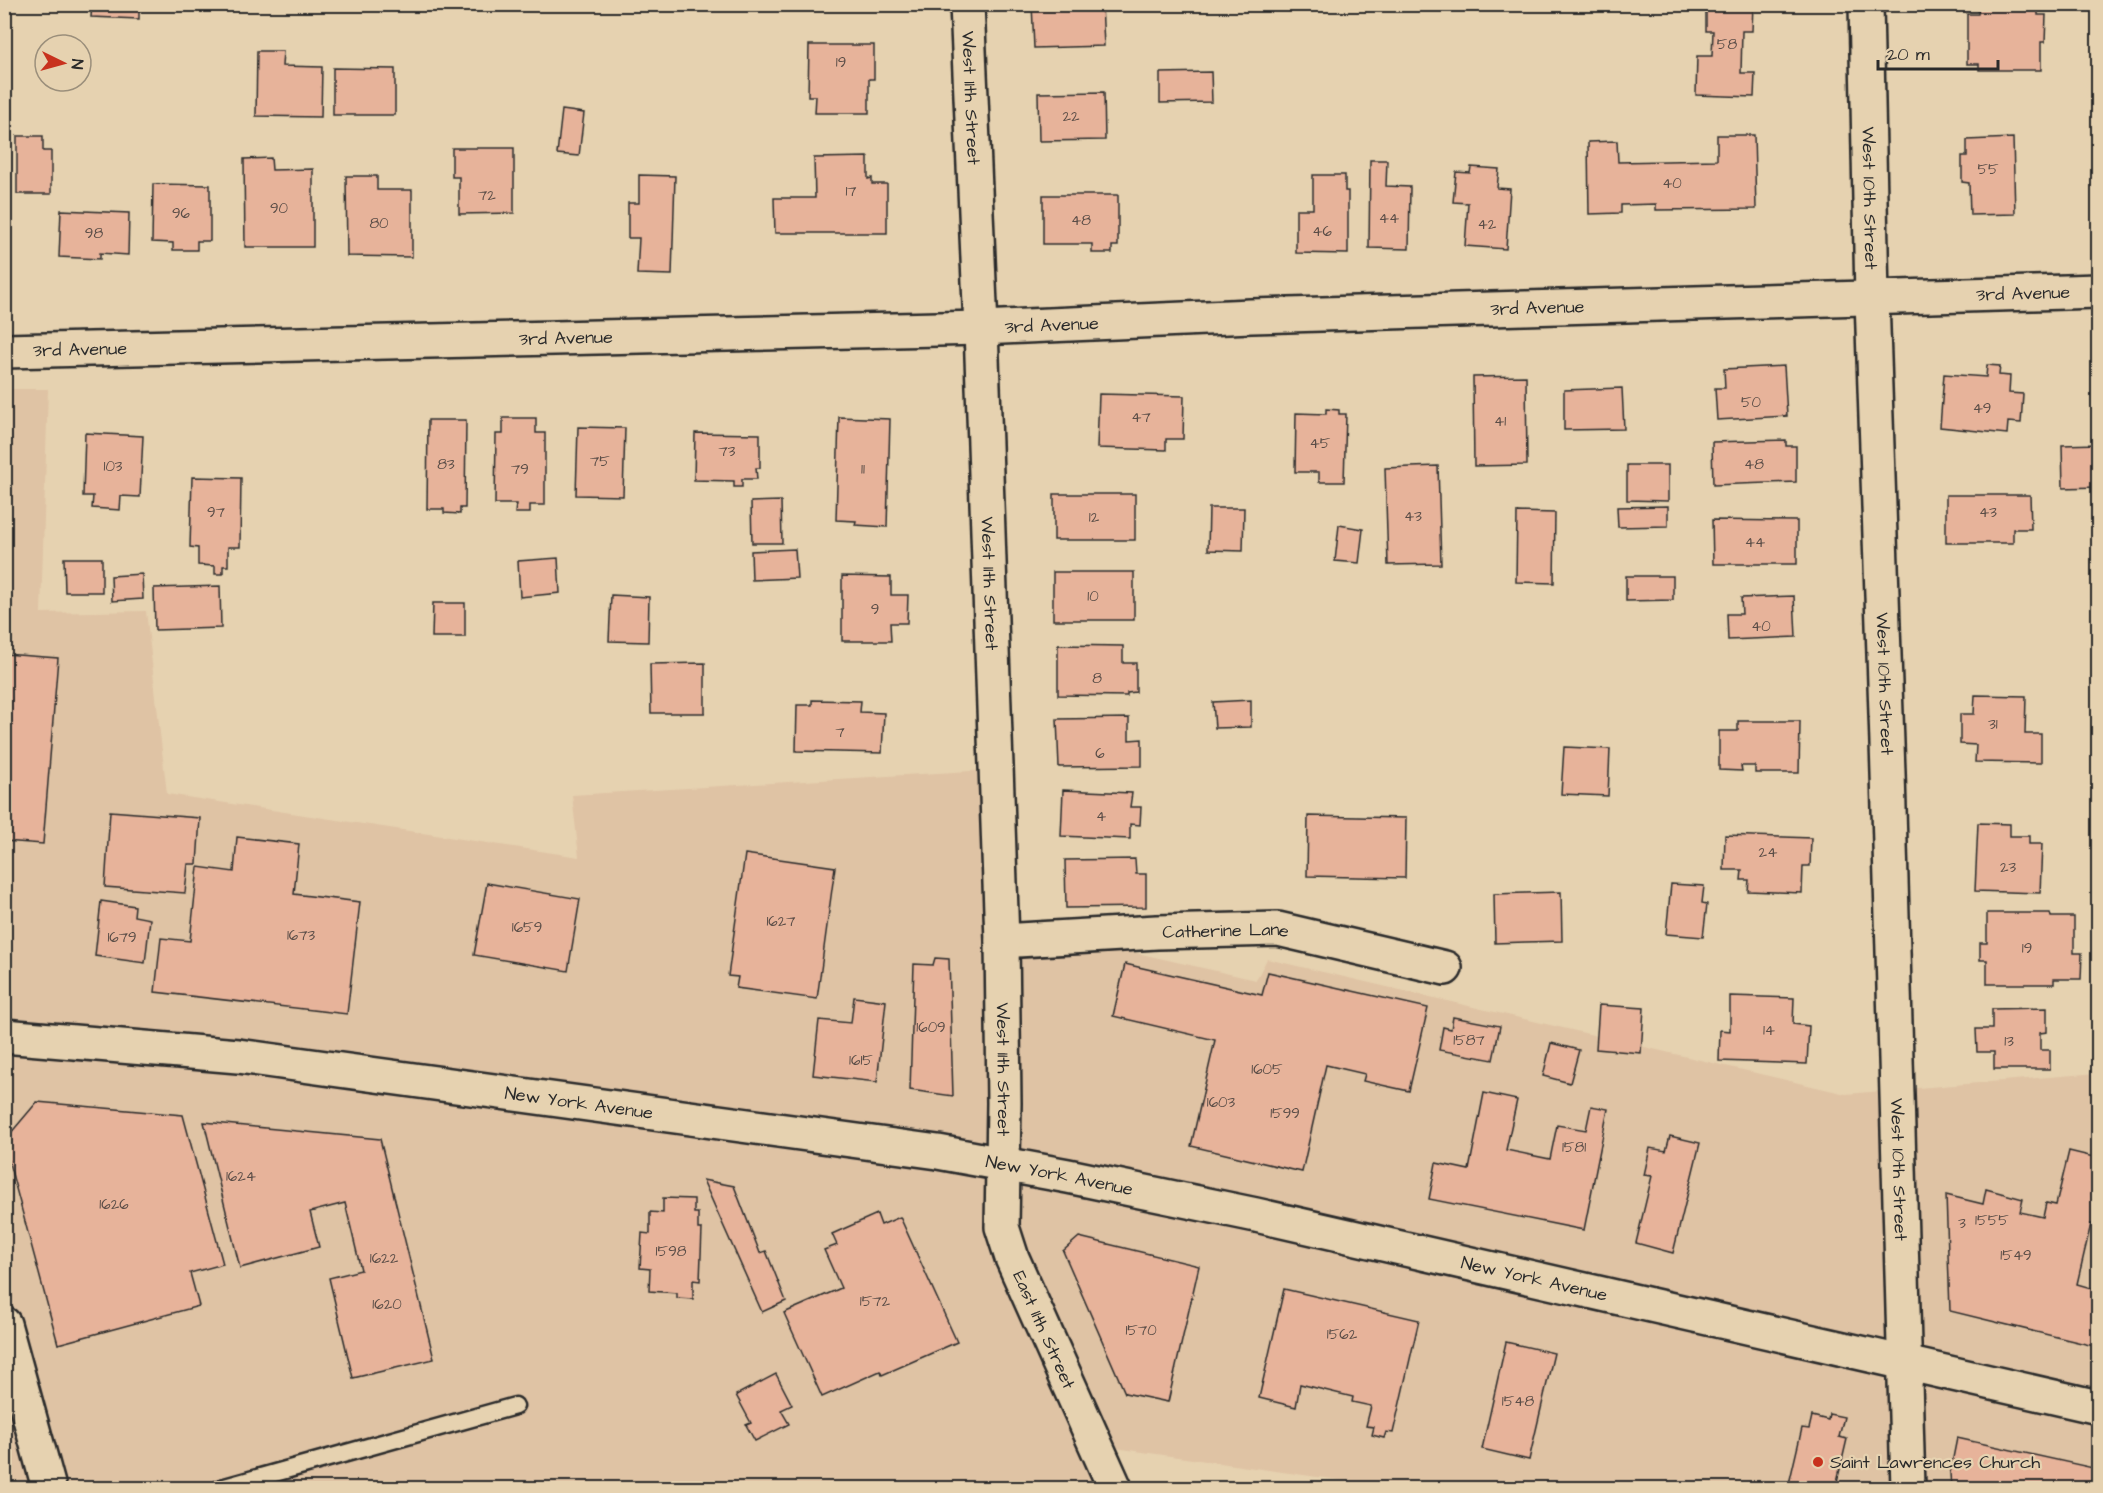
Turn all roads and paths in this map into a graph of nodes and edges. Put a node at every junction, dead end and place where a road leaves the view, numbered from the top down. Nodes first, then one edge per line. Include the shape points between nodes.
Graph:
1 (967, 4) edge
2 (1866, 4) edge
3 (2098, 291) edge
4 (1872, 299) junction
5 (981, 328) junction
6 (4, 351) edge
7 (1002, 941) junction
8 (1445, 968) dead end
9 (4, 1036) edge
10 (1003, 1164) junction
11 (4, 1324) edge
12 (1904, 1362) junction
13 (515, 1406) dead end
14 (2098, 1407) edge
15 (49, 1488) edge
16 (220, 1488) edge
17 (1115, 1488) edge
18 (1908, 1488) edge

1 - 5 street, West 11th Street
2 - 4 street, West 10th Street
3 - 4 street, 3rd Avenue
4 - 5 street, 3rd Avenue via 1251,316
4 - 12 street, West 10th Street
5 - 6 street, 3rd Avenue
5 - 7 street, West 11th Street
7 - 8 street, Catherine Lane via 1278,929
7 - 10 street, West 11th Street
9 - 10 street, New York Avenue via 238,1056
10 - 12 street, New York Avenue via 1256,1215
10 - 17 street, East 11th Street via 1002,1227 1012,1258
11 - 15 street
12 - 14 street, New York Avenue
12 - 18 street, West 10th Street
13 - 16 lane

